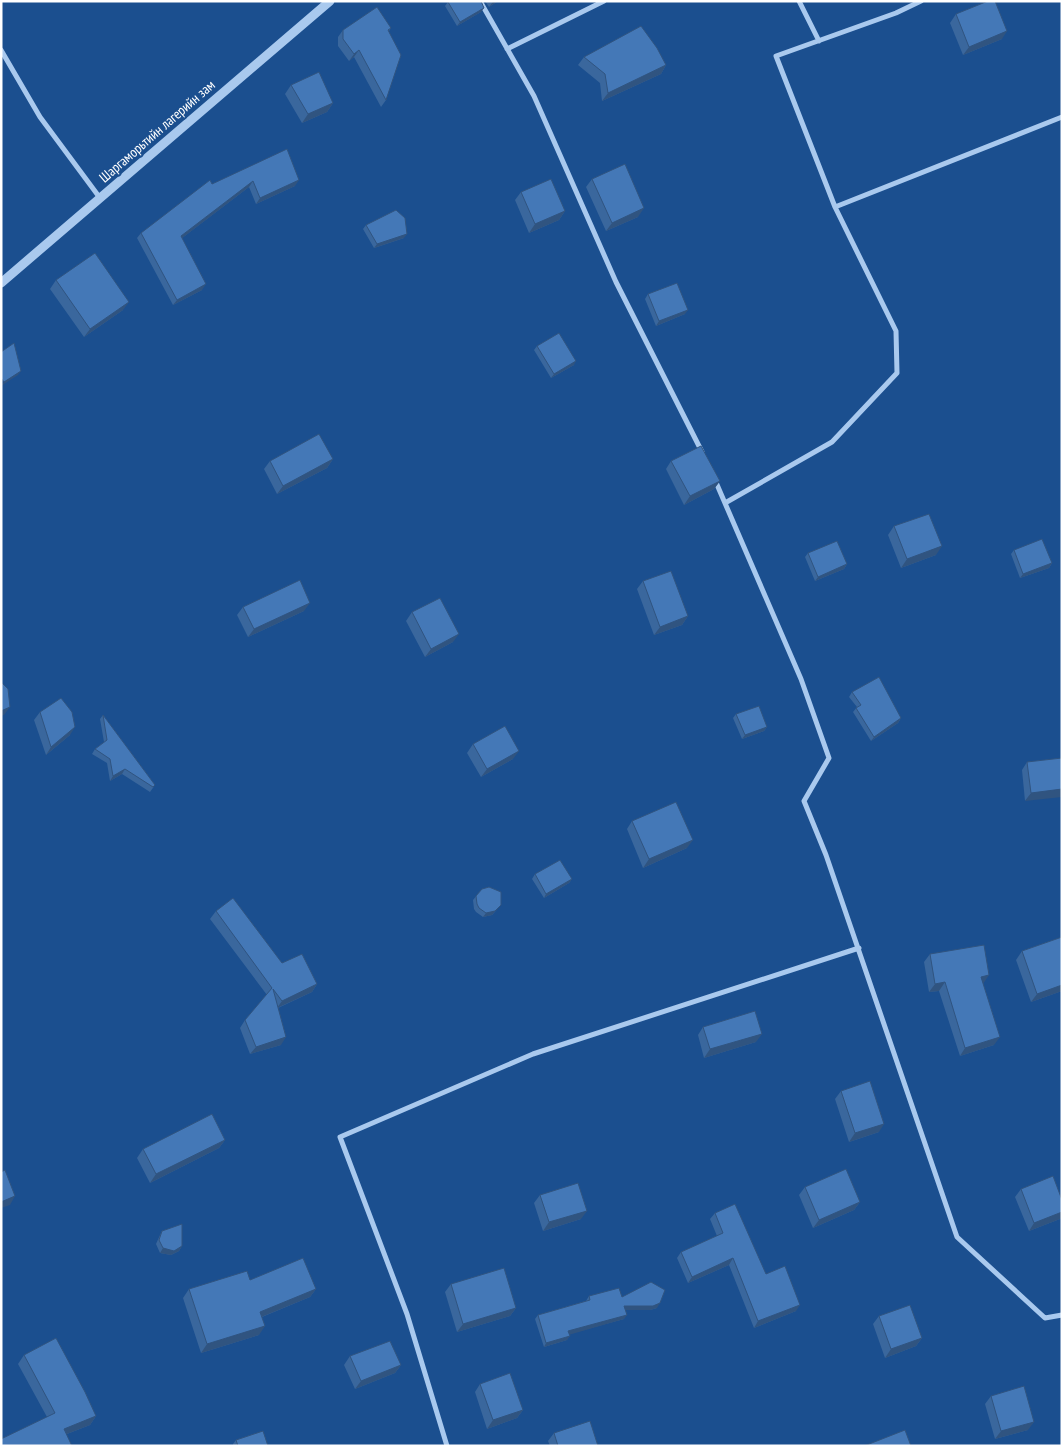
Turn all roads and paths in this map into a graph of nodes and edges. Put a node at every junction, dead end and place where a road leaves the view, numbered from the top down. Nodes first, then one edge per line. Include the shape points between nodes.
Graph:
1 (330, 1) edge
2 (480, 1) edge
3 (604, 1) edge
4 (799, 1) edge
5 (921, 1) edge
6 (819, 41) junction
7 (507, 49) junction
8 (1, 50) edge
9 (1062, 117) edge
10 (100, 198) junction
11 (835, 207) junction
12 (1, 283) edge
13 (706, 461) edge
14 (714, 478) edge
15 (725, 503) junction
16 (859, 948) junction
17 (1062, 1315) edge
18 (447, 1446) edge

1 - 10 street, Шаргаморьтийн лагерийн зам
2 - 7 street
3 - 7 street
4 - 6 street
5 - 6 street
6 - 11 street via 776,56
7 - 13 street via 534,96 616,282
8 - 10 street via 40,117
9 - 11 street
10 - 12 street, Шаргаморьтийн лагерийн зам
11 - 15 street via 896,331 897,373 832,442
14 - 15 street
15 - 16 street via 801,679 829,758 804,801
16 - 17 street via 957,1237 1045,1318
16 - 18 street via 533,1054 340,1137 407,1314

